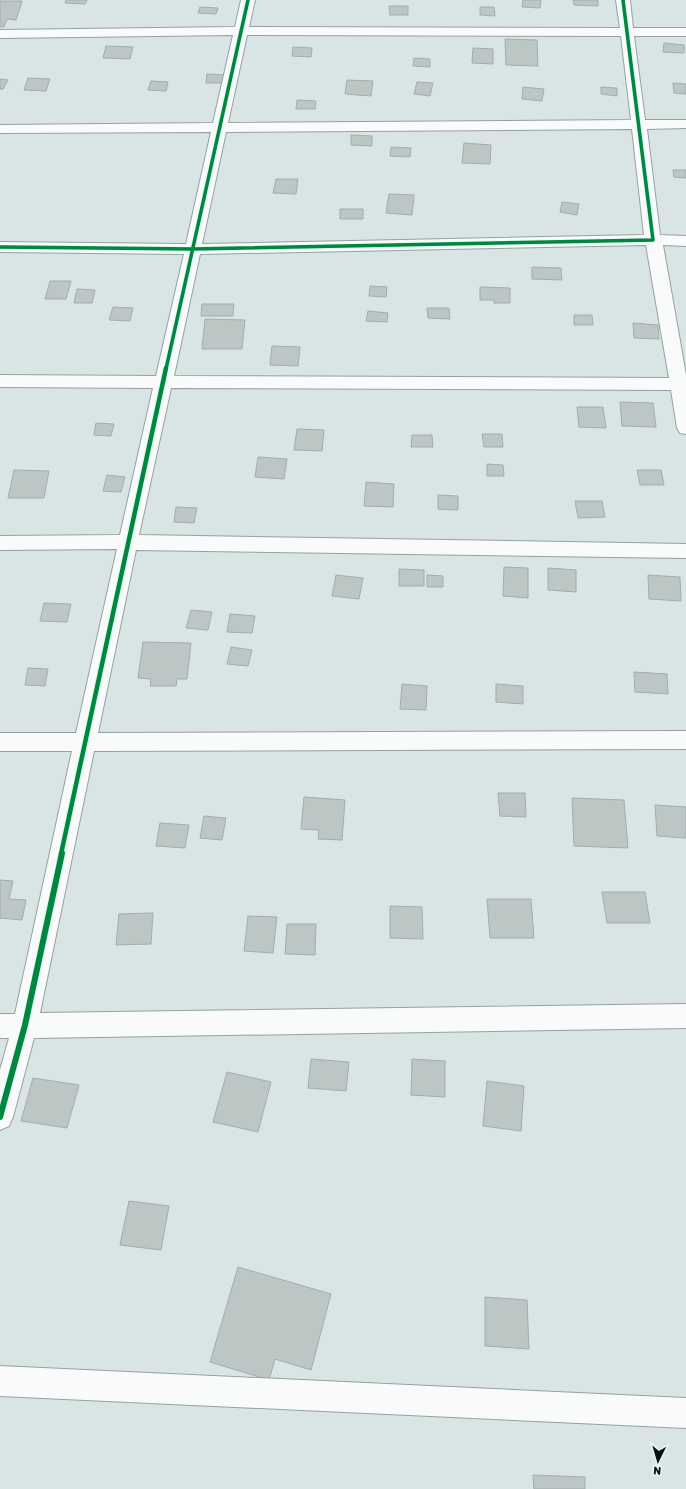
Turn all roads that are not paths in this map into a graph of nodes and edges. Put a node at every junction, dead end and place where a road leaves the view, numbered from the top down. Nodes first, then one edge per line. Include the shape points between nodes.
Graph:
1 (248, 0) edge
2 (623, 0) edge
3 (241, 31) junction
4 (627, 32) junction
5 (686, 32) edge
6 (0, 34) edge
7 (638, 124) junction
8 (686, 124) edge
9 (220, 127) junction
10 (0, 129) edge
11 (653, 240) junction
12 (686, 241) edge
13 (0, 247) edge
14 (193, 249) junction
15 (0, 382) edge
16 (164, 382) junction
17 (682, 384) edge
18 (686, 428) edge
19 (128, 542) junction
20 (0, 543) edge
21 (686, 551) edge
22 (686, 740) edge
23 (86, 741) junction
24 (0, 742) edge
25 (686, 1016) edge
26 (25, 1025) junction
27 (0, 1026) edge
28 (0, 1117) edge
29 (0, 1381) edge
30 (686, 1413) edge

1 - 3 street
2 - 4 street
3 - 4 street
3 - 6 street
3 - 9 street
4 - 5 street
4 - 7 street
7 - 8 street
7 - 9 street
7 - 11 street
9 - 10 street
9 - 14 street
11 - 12 street
11 - 14 street
11 - 17 street
13 - 14 street
14 - 16 street
15 - 16 street
16 - 17 street
16 - 19 street
17 - 18 street
19 - 20 street
19 - 21 street
19 - 23 street
22 - 23 street
23 - 24 street
23 - 26 street
25 - 26 street
26 - 27 street
26 - 28 street
29 - 30 street

